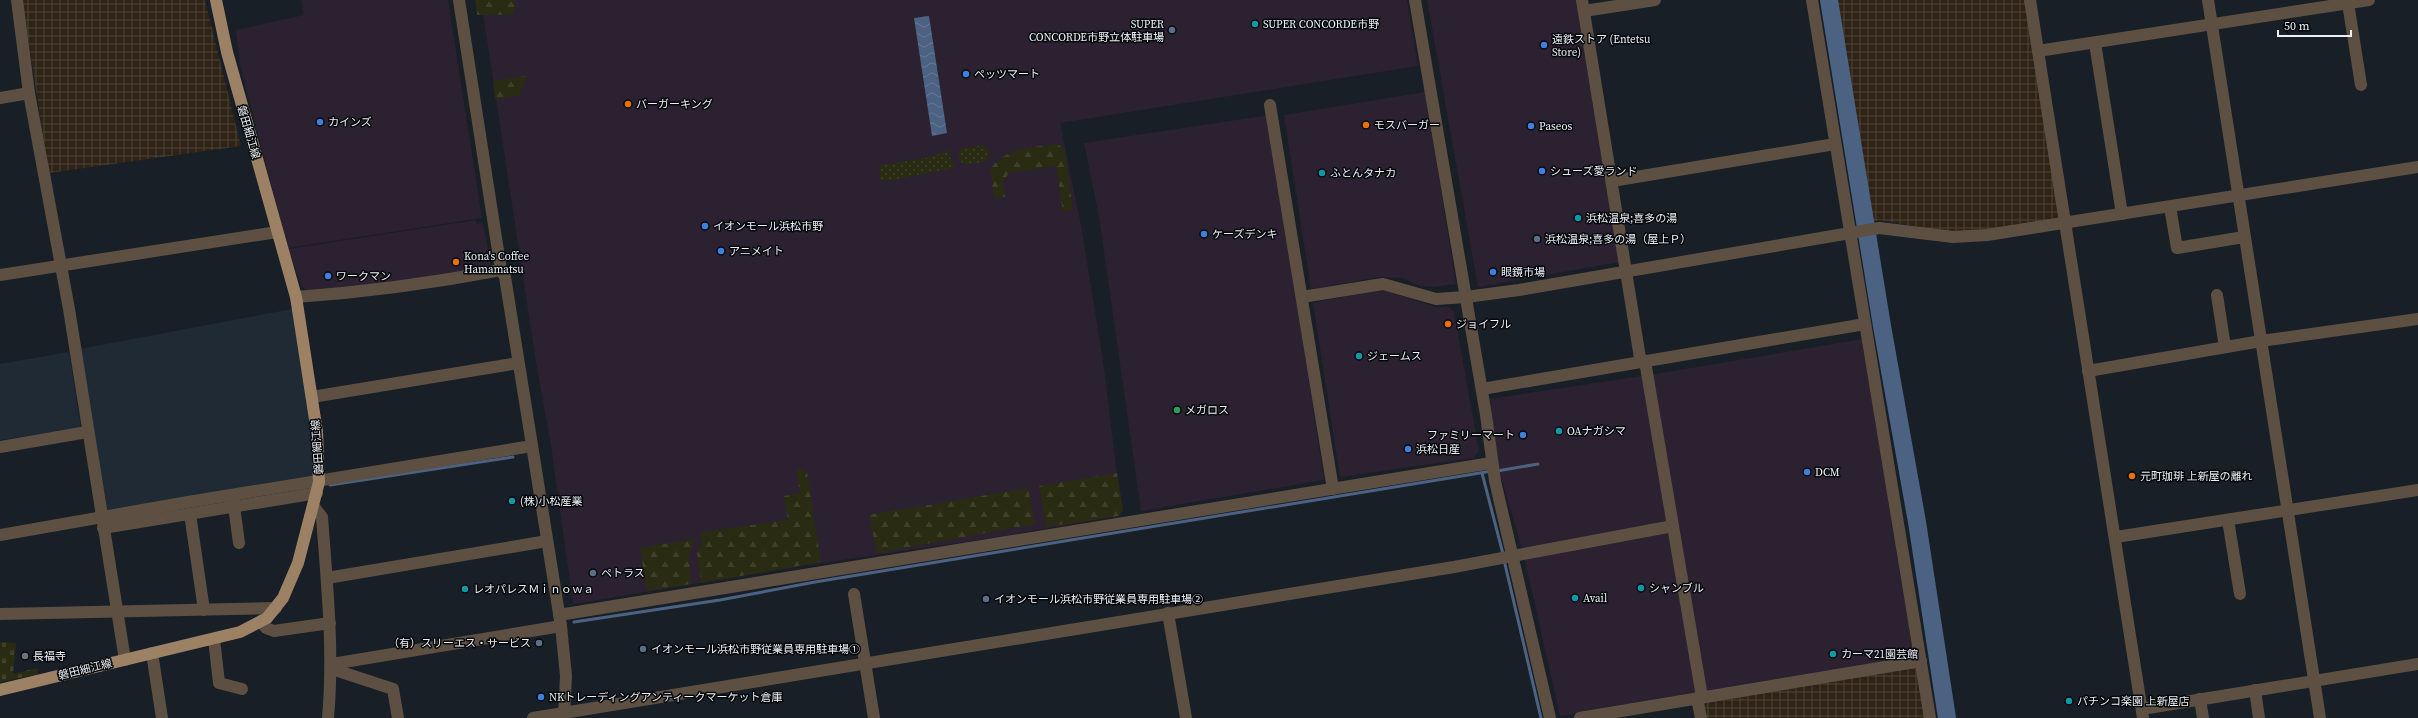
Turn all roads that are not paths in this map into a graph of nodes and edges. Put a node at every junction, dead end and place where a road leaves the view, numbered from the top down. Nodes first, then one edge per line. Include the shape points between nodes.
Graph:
1 (17, 0) edge
2 (216, 0) edge
3 (459, 0) edge
4 (1415, 0) edge
5 (1655, 0) edge
6 (1812, 0) edge
7 (2030, 0) edge
8 (2208, 0) edge
9 (2369, 0) edge
10 (2348, 3) junction
11 (1583, 6) edge
12 (2213, 24) junction
13 (2095, 43) junction
14 (2038, 51) junction
15 (2361, 85) dead end
16 (29, 93) junction
17 (0, 98) edge
18 (1270, 105) dead end
19 (1835, 144) junction
20 (2418, 167) edge
21 (1612, 181) junction
22 (2238, 195) junction
23 (2170, 207) junction
24 (2122, 214) junction
25 (2066, 222) junction
26 (277, 232) junction
27 (1850, 232) junction
28 (2244, 237) junction
29 (60, 265) junction
30 (501, 270) junction
31 (1627, 270) junction
32 (0, 275) edge
33 (2217, 295) dead end
34 (296, 297) junction
35 (1302, 297) junction
36 (1466, 298) junction
37 (2418, 319) edge
38 (1865, 324) junction
39 (2261, 341) junction
40 (2225, 347) junction
41 (1645, 361) junction
42 (518, 362) junction
43 (2088, 371) junction
44 (1482, 389) junction
45 (312, 397) junction
46 (87, 432) junction
47 (532, 446) junction
48 (0, 447) edge
49 (1491, 447) junction
50 (1491, 463) junction
51 (1478, 464) junction
52 (318, 487) junction
53 (1333, 488) junction
54 (2418, 490) edge
55 (233, 501) junction
56 (314, 507) junction
57 (2288, 511) junction
58 (190, 514) junction
59 (2228, 520) junction
60 (102, 523) junction
61 (1673, 526) junction
62 (0, 535) edge
63 (2116, 537) junction
64 (547, 541) junction
65 (239, 543) dead end
66 (1514, 555) junction
67 (327, 578) junction
68 (854, 594) dead end
69 (2240, 594) dead end
70 (276, 608) junction
71 (204, 610) junction
72 (116, 612) junction
73 (1168, 613) junction
74 (0, 614) edge
75 (560, 620) junction
76 (261, 622) junction
77 (330, 623) junction
78 (214, 639) junction
79 (152, 653) junction
80 (125, 660) junction
81 (1921, 661) junction
82 (866, 662) junction
83 (2418, 664) edge
84 (332, 667) junction
85 (2314, 681) junction
86 (242, 689) dead end
87 (0, 690) edge
88 (2255, 690) junction
89 (1700, 698) junction
90 (2200, 699) junction
91 (2142, 713) edge
92 (563, 715) edge
93 (162, 718) edge
94 (328, 718) edge
95 (398, 718) edge
96 (533, 718) edge
97 (874, 718) edge
98 (1186, 718) edge
99 (1550, 718) edge
100 (1580, 718) edge
101 (1700, 718) edge
102 (1930, 718) edge
103 (2203, 718) edge
104 (2259, 718) edge
105 (2320, 718) edge

1 - 16 street
2 - 26 main road, 磐田細江線 via 227,52
3 - 30 street
4 - 36 street
5 - 11 street
6 - 19 street
7 - 14 street
8 - 12 street
9 - 10 street
10 - 12 street
10 - 15 street
11 - 21 street
12 - 13 street
12 - 22 street
13 - 14 street
13 - 24 street
14 - 25 street
16 - 17 street
16 - 29 street
18 - 35 street
19 - 21 street
19 - 27 street
20 - 22 street
21 - 31 street
22 - 23 street
22 - 28 street
23 - 24 street
23 - 28 street via 2177,248
24 - 25 street
25 - 27 street via 1960,237 1879,228
25 - 43 street
26 - 29 street
26 - 34 main road, 磐田細江線
27 - 31 street
27 - 38 street
28 - 39 street
29 - 32 street
29 - 46 street
30 - 34 street via 428,284
30 - 42 street via 505,277
31 - 36 street
31 - 41 street via 1640,358
33 - 40 street
34 - 45 main road, 磐田細江線
35 - 36 street via 1383,284 1436,298
35 - 53 street
36 - 44 street
37 - 39 street
38 - 41 street
38 - 81 street
39 - 40 street
39 - 57 street
40 - 43 street
41 - 44 street
41 - 61 street
42 - 45 street
42 - 47 street
43 - 63 street
44 - 49 street
45 - 52 main road, 磐田細江線 via 317,432
46 - 48 street
46 - 60 street
47 - 52 street
47 - 64 street
49 - 50 street
49 - 51 street via 1488,457
50 - 51 street
50 - 66 street
51 - 53 street
52 - 55 street
52 - 56 main road, 磐田細江線
53 - 75 street
54 - 57 street
55 - 58 street
55 - 60 street
55 - 65 street
56 - 67 street via 322,517
56 - 70 main road, 磐田細江線 via 298,563
57 - 59 street
57 - 85 street
58 - 60 street
58 - 71 street
59 - 63 street
59 - 69 street
60 - 62 street
60 - 72 street
61 - 66 street
61 - 89 street
63 - 91 street
64 - 67 street
64 - 75 street
66 - 73 street
66 - 99 street
67 - 77 street
68 - 82 street
70 - 71 street
70 - 76 main road, 磐田細江線
71 - 72 street
72 - 74 street
72 - 80 street
73 - 82 street
73 - 98 street
75 - 84 street
75 - 92 street via 566,687
76 - 77 street via 266,628 274,631
76 - 78 main road, 磐田細江線 via 240,632
77 - 84 street
78 - 79 main road, 磐田細江線
78 - 86 street via 219,683
79 - 80 main road, 磐田細江線
79 - 93 street
80 - 87 main road, 磐田細江線
81 - 89 street
81 - 102 street
82 - 92 street
82 - 97 street
83 - 85 street
84 - 94 street
84 - 95 street via 393,689
85 - 88 street
85 - 105 street
88 - 90 street
88 - 104 street
89 - 100 street
89 - 101 street
90 - 91 street
90 - 103 street
92 - 96 street

